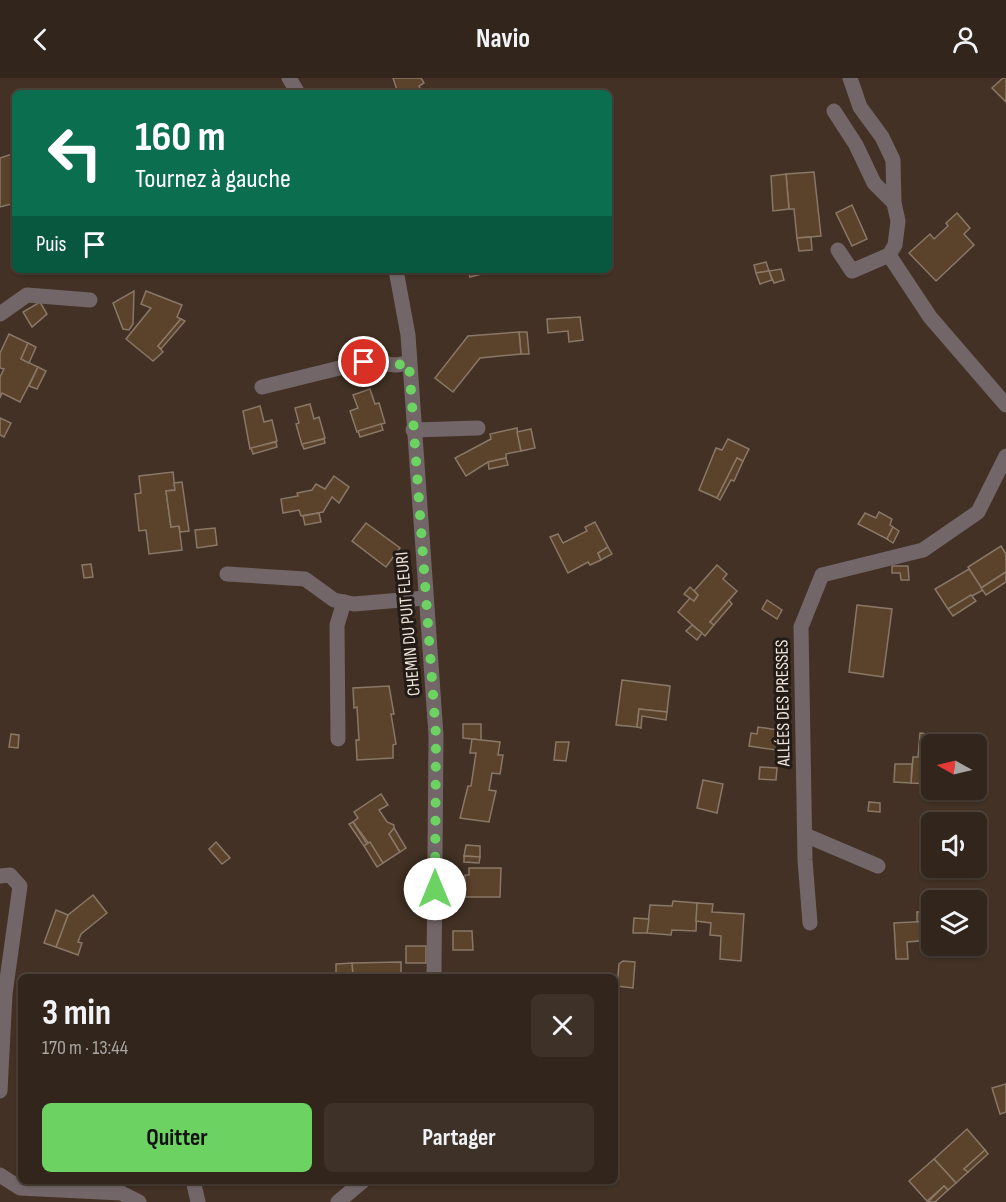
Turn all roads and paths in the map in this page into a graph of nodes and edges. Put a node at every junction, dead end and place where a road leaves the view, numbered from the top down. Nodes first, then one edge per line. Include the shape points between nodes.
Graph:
1 (849, 78) edge
2 (834, 111) dead end
3 (894, 203) junction
4 (838, 250) dead end
5 (889, 255) junction
6 (397, 273) edge
7 (90, 300) dead end
8 (0, 314) edge
9 (409, 363) junction
10 (262, 387) dead end
11 (1006, 405) edge
12 (478, 428) dead end
13 (413, 430) junction
14 (1006, 456) edge
15 (227, 574) dead end
16 (425, 598) junction
17 (344, 602) junction
18 (338, 739) dead end
19 (805, 835) junction
20 (878, 866) dead end
21 (0, 876) edge
22 (810, 923) dead end
23 (434, 974) edge
24 (0, 1091) edge
25 (0, 1175) edge
26 (194, 1184) edge
27 (359, 1184) edge
28 (139, 1202) edge
29 (198, 1202) edge
30 (338, 1202) edge

1 - 3 street via 860,107 893,160
2 - 3 street via 874,183
3 - 5 street via 898,221 895,245
4 - 5 street via 852,271
5 - 11 street via 930,317
6 - 9 street, CHEMIN DU PUIT FLEURI
7 - 8 street via 27,296
9 - 10 street via 364,362
9 - 13 street, CHEMIN DU PUIT FLEURI
12 - 13 street
13 - 16 street, CHEMIN DU PUIT FLEURI
14 - 19 street, ALLÉES DES PRESSES via 978,512 923,550 822,575 801,627
15 - 17 street via 305,579 334,600
16 - 17 street
16 - 23 street, CHEMIN DU PUIT FLEURI via 436,735
17 - 18 street via 337,625
19 - 20 street
19 - 22 street, ALLÉES DES PRESSES
21 - 24 street via 10,874 20,886 5,994
25 - 28 street via 20,1188 121,1193
26 - 29 street
27 - 30 street

